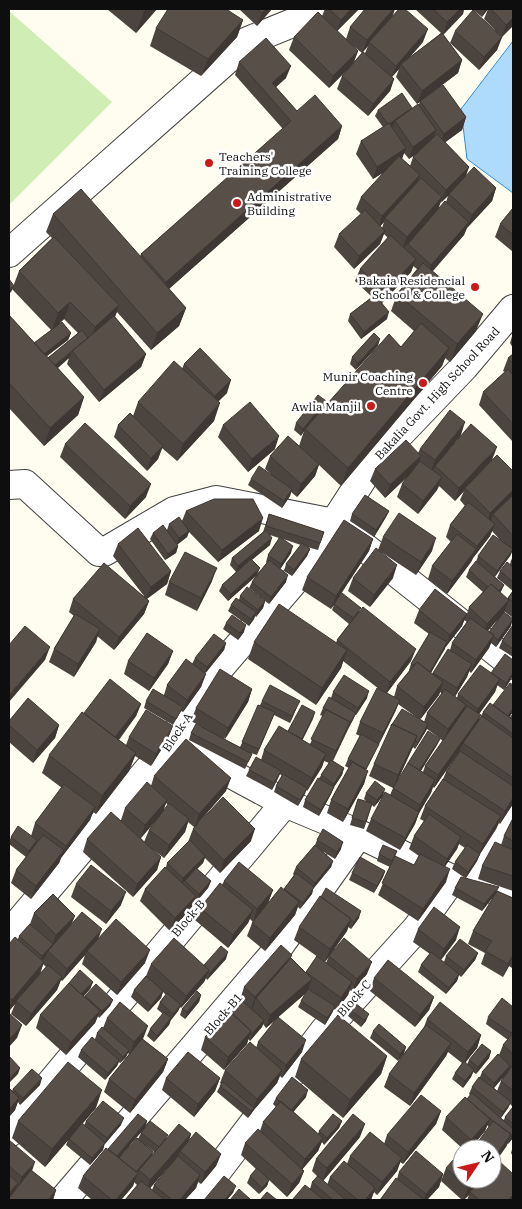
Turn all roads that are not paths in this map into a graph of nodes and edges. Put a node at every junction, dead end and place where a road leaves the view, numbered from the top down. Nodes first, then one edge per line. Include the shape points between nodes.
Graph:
1 (306, 14) edge
2 (9, 253) edge
3 (513, 309) edge
4 (9, 485) edge
5 (334, 523) junction
6 (513, 665) edge
7 (170, 744) junction
8 (285, 803) junction
9 (513, 810) edge
10 (359, 834) junction
11 (460, 880) junction
12 (513, 895) edge
13 (9, 934) edge
14 (9, 1133) edge
15 (62, 1200) edge
16 (195, 1200) edge

1 - 2 street via 248,41
3 - 5 street, Bakalia Govt. High School Road via 464,367 374,461
4 - 5 street via 25,484 99,552 174,511 216,500
5 - 6 street
5 - 7 street, Block-A via 314,558 211,678
7 - 8 street
7 - 13 street, Block-A
8 - 10 street
8 - 14 street, Block-B
9 - 11 street, Block-C
10 - 11 street
10 - 15 street, Block-B1 via 273,955
11 - 12 street
11 - 16 street, Block-C via 324,1030

